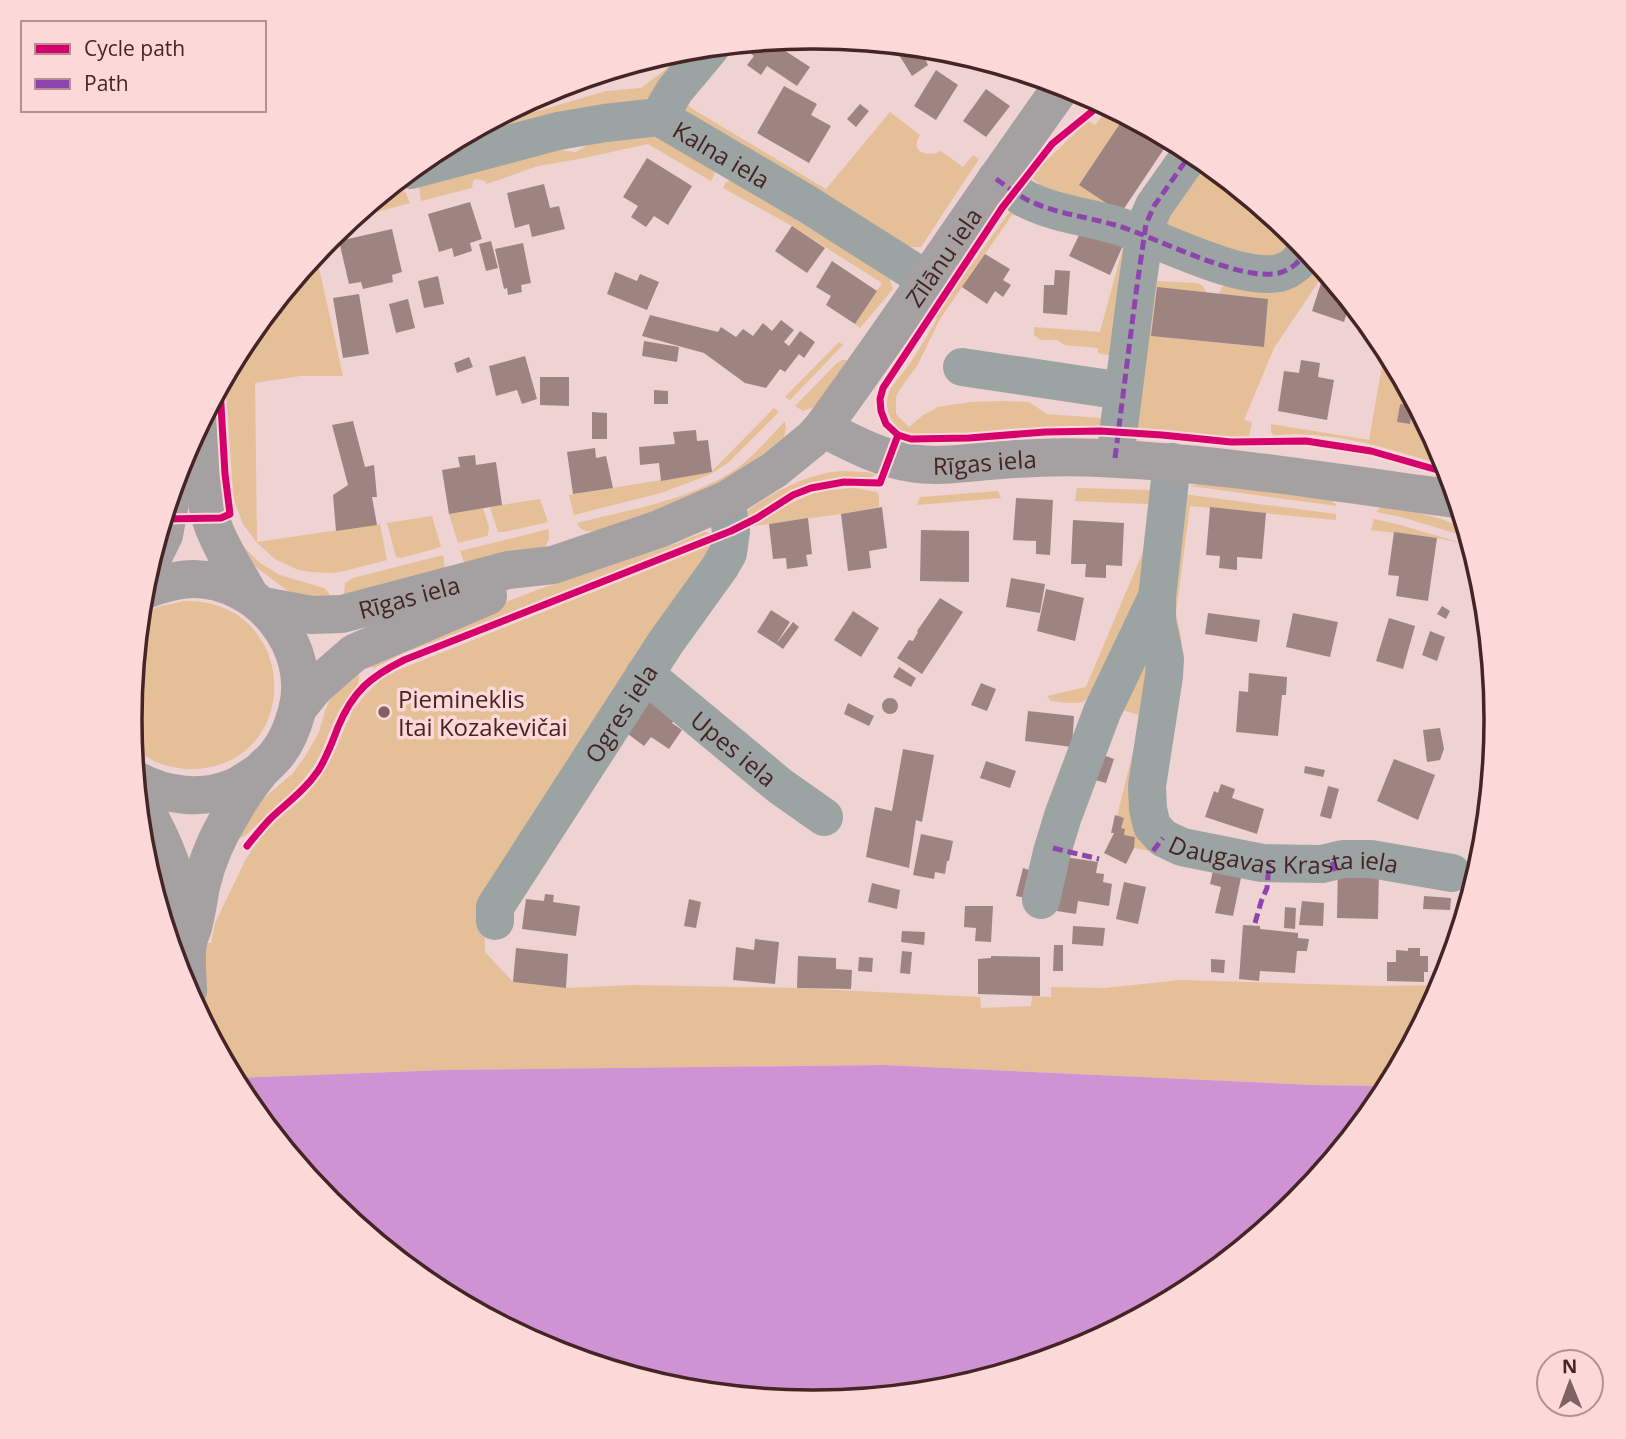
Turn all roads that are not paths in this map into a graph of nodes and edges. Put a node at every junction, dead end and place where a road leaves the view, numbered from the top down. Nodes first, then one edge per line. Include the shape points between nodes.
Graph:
1 (701, 59) edge
2 (1056, 95) edge
3 (659, 117) junction
4 (439, 162) edge
5 (1185, 162) edge
6 (996, 178) junction
7 (1144, 236) junction
8 (1300, 259) edge
9 (927, 280) junction
10 (962, 367) dead end
11 (1123, 391) junction
12 (822, 428) junction
13 (201, 446) edge
14 (1115, 458) junction
15 (1172, 462) junction
16 (1446, 498) edge
17 (726, 500) junction
18 (553, 565) junction
19 (156, 586) edge
20 (1157, 597) junction
21 (257, 601) junction
22 (645, 674) junction
23 (298, 708) junction
24 (259, 772) junction
25 (146, 785) edge
26 (150, 816) edge
27 (824, 817) dead end
28 (1452, 873) dead end
29 (1041, 900) dead end
30 (495, 921) dead end
31 (188, 944) junction
32 (188, 961) edge

1 - 3 street
2 - 6 main road, Zīlānu iela
3 - 4 street, Kalna iela via 558,131
3 - 9 street, Kalna iela
5 - 7 street via 1154,206
6 - 7 street via 1031,202
6 - 9 main road, Zīlānu iela
7 - 8 street via 1258,274 1278,274
7 - 11 street
9 - 12 main road, Zīlānu iela
10 - 11 street
11 - 14 street
12 - 14 main road, Rīgas iela via 889,458 912,463
12 - 17 main road, Rīgas iela via 775,470
13 - 21 main road via 212,524
14 - 15 main road, Rīgas iela
15 - 16 main road, Rīgas iela
15 - 20 street, Daugavas Krasta iela
17 - 18 main road, Rīgas iela
17 - 22 street, Ogres iela via 731,531 727,553
18 - 21 main road, Rīgas iela via 508,570 342,614 312,615
18 - 23 main road, Rīgas iela via 354,653
19 - 21 main road via 195,579 223,583
20 - 28 street, Daugavas Krasta iela via 1165,659 1147,786 1147,809 1156,833 1182,847 1262,863 1371,859
20 - 29 street via 1102,712 1063,816
21 - 23 main road via 282,627 295,652
22 - 27 street, Upes iela
22 - 30 street, Ogres iela via 495,907
23 - 24 main road via 277,754
24 - 25 main road via 234,787 207,794 178,795
24 - 31 main road via 215,846
26 - 31 main road via 165,845
31 - 32 main road

